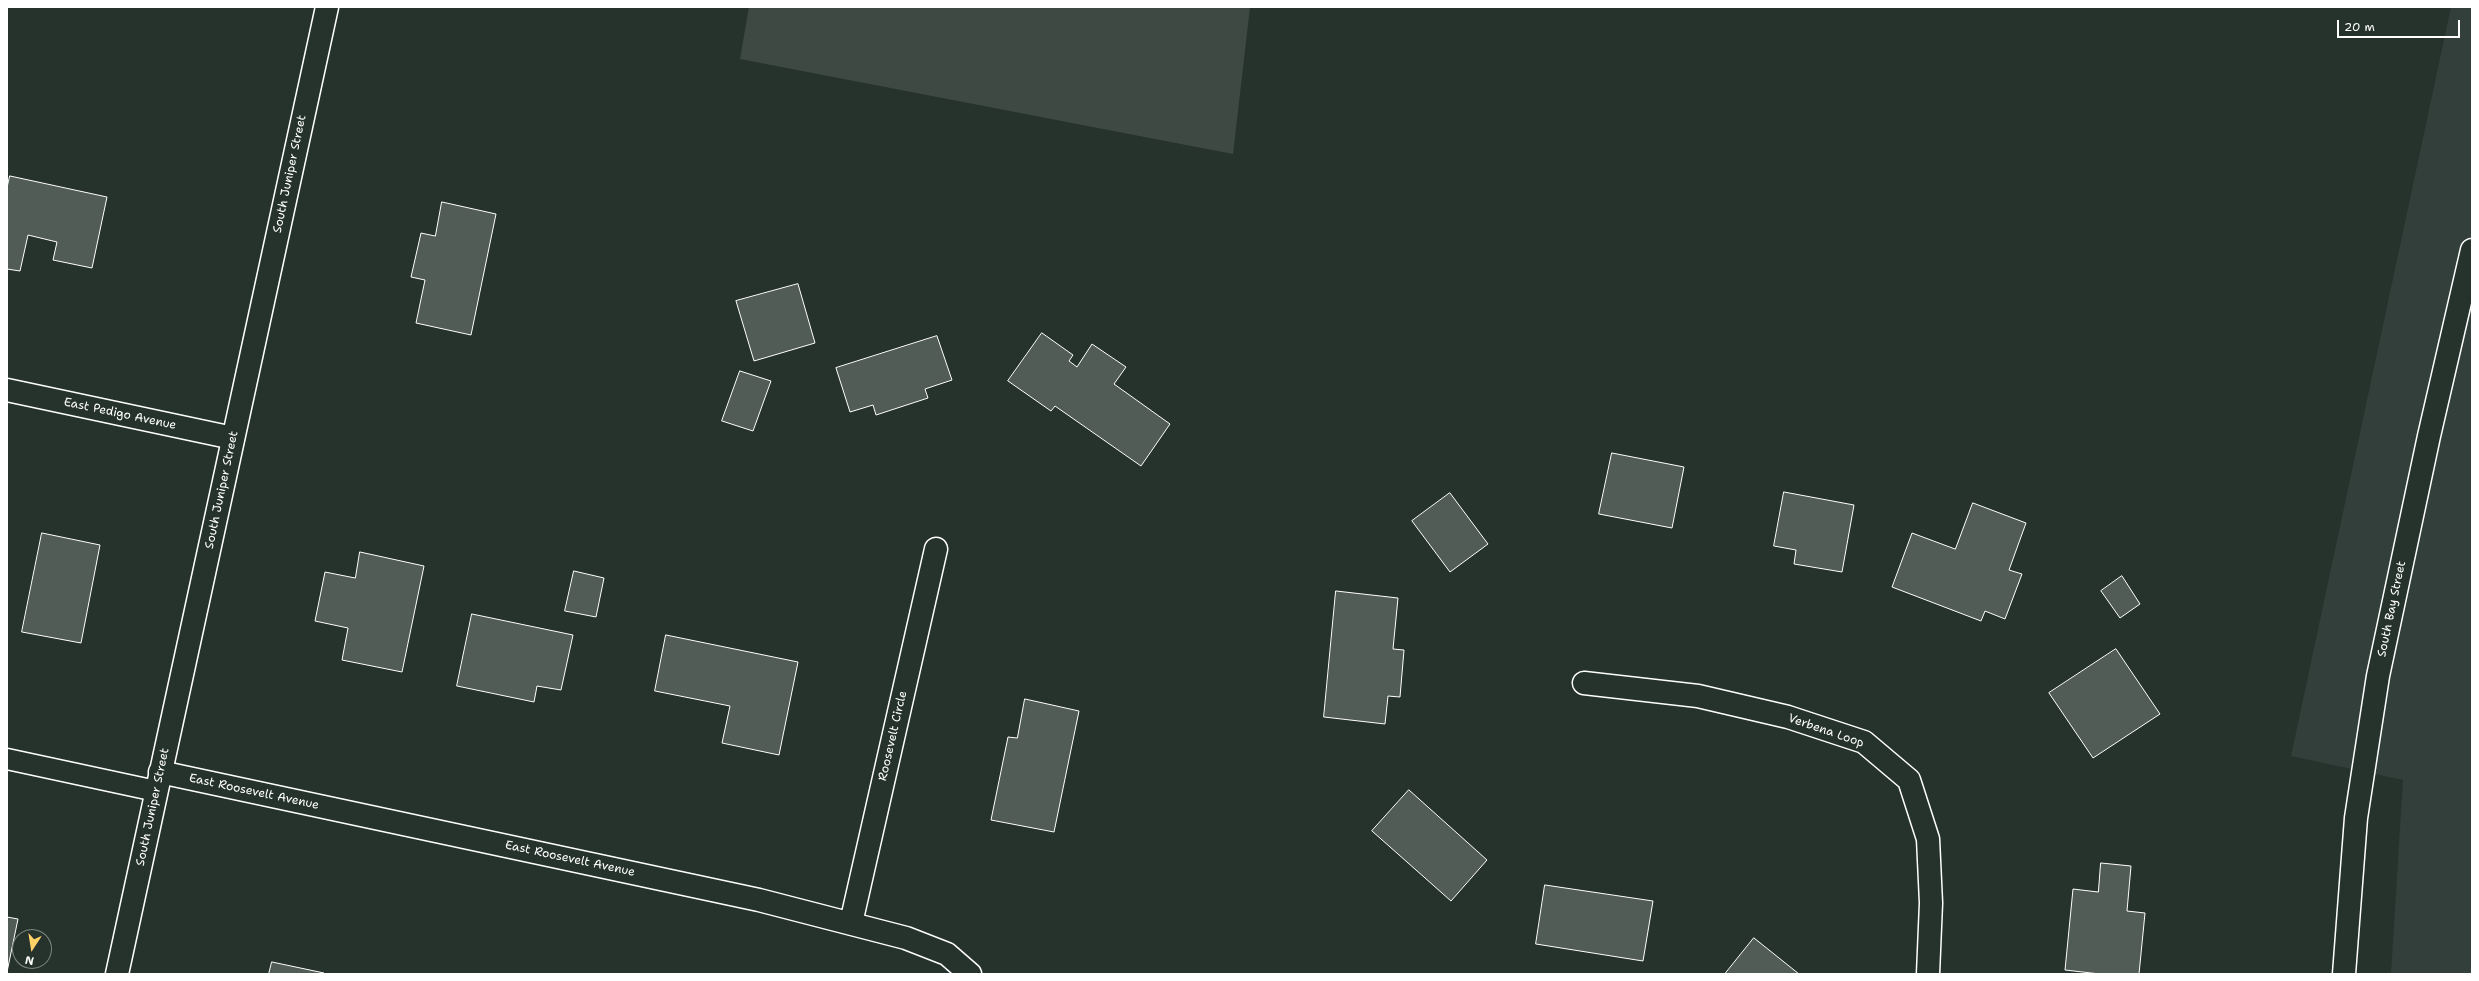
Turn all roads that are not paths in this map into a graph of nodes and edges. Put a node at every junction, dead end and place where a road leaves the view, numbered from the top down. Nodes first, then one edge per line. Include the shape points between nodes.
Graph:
1 (327, 7) edge
2 (2472, 250) edge
3 (7, 390) edge
4 (233, 438) junction
5 (936, 549) dead end
6 (1584, 683) dead end
7 (7, 759) edge
8 (158, 781) junction
9 (851, 923) junction
10 (117, 974) edge
11 (970, 974) edge
12 (1928, 974) edge
13 (2344, 974) edge

1 - 4 street, South Juniper Street
2 - 13 street, South Bay Street via 2378,676 2356,818
3 - 4 street, East Pedigo Avenue
4 - 8 street, South Juniper Street
5 - 9 street, Roosevelt Circle
6 - 12 street, Verbena Loop via 1698,696 1788,717 1864,742 1909,780 1928,839 1931,903
7 - 8 lane
8 - 9 street, East Roosevelt Avenue via 759,900
8 - 10 street, South Juniper Street
9 - 11 street, East Roosevelt Avenue via 906,938 947,954

